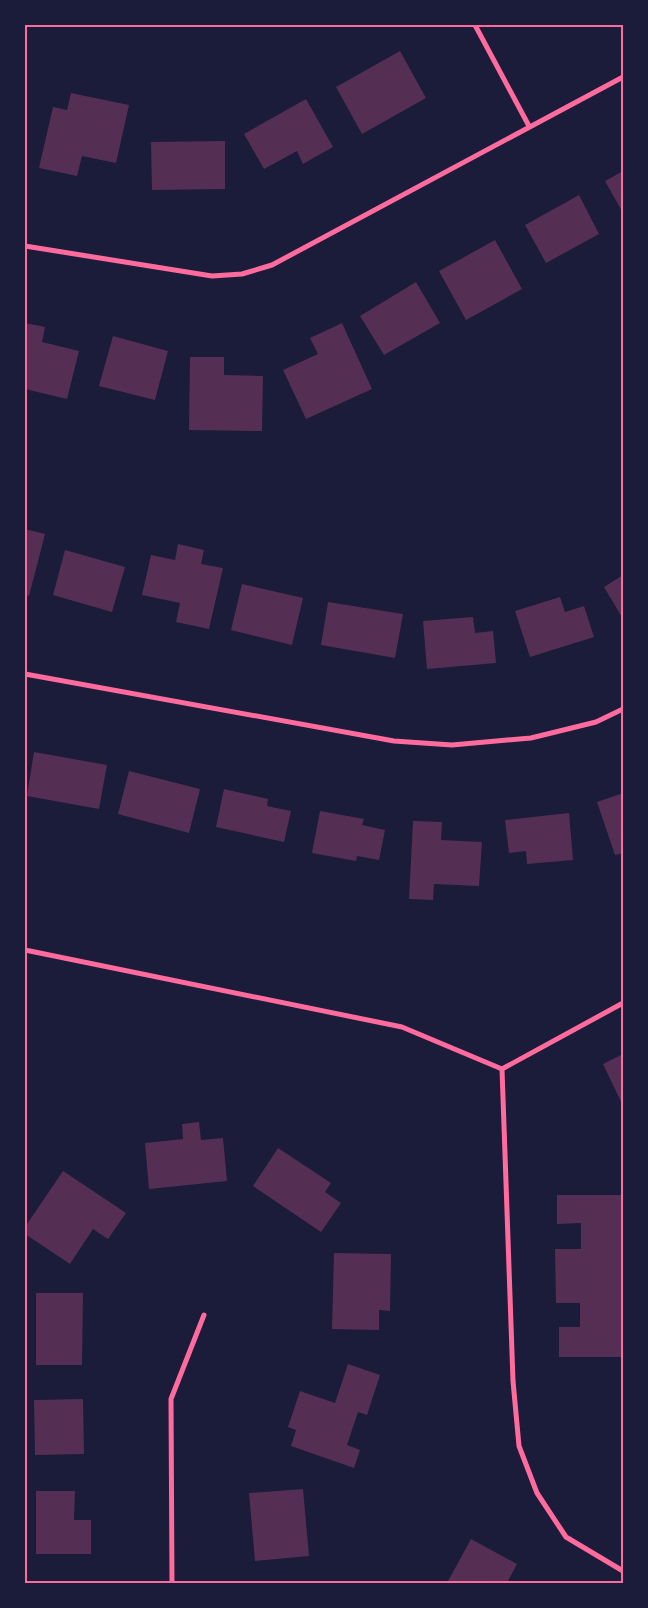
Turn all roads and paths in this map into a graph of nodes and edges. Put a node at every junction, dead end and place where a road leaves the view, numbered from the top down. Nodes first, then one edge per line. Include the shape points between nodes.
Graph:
1 (475, 25) edge
2 (623, 77) edge
3 (529, 126) junction
4 (25, 246) edge
5 (25, 674) edge
6 (623, 709) edge
7 (25, 950) edge
8 (623, 1003) edge
9 (502, 1069) junction
10 (204, 1314) dead end
11 (623, 1571) edge
12 (172, 1583) edge

1 - 3 street
2 - 3 street
3 - 4 street via 272,265 242,274 212,276
5 - 6 street via 394,741 452,745 531,738 596,722
7 - 9 street via 402,1027
8 - 9 street
9 - 11 street via 512,1381 519,1446 537,1494 566,1537
10 - 12 street via 171,1400

